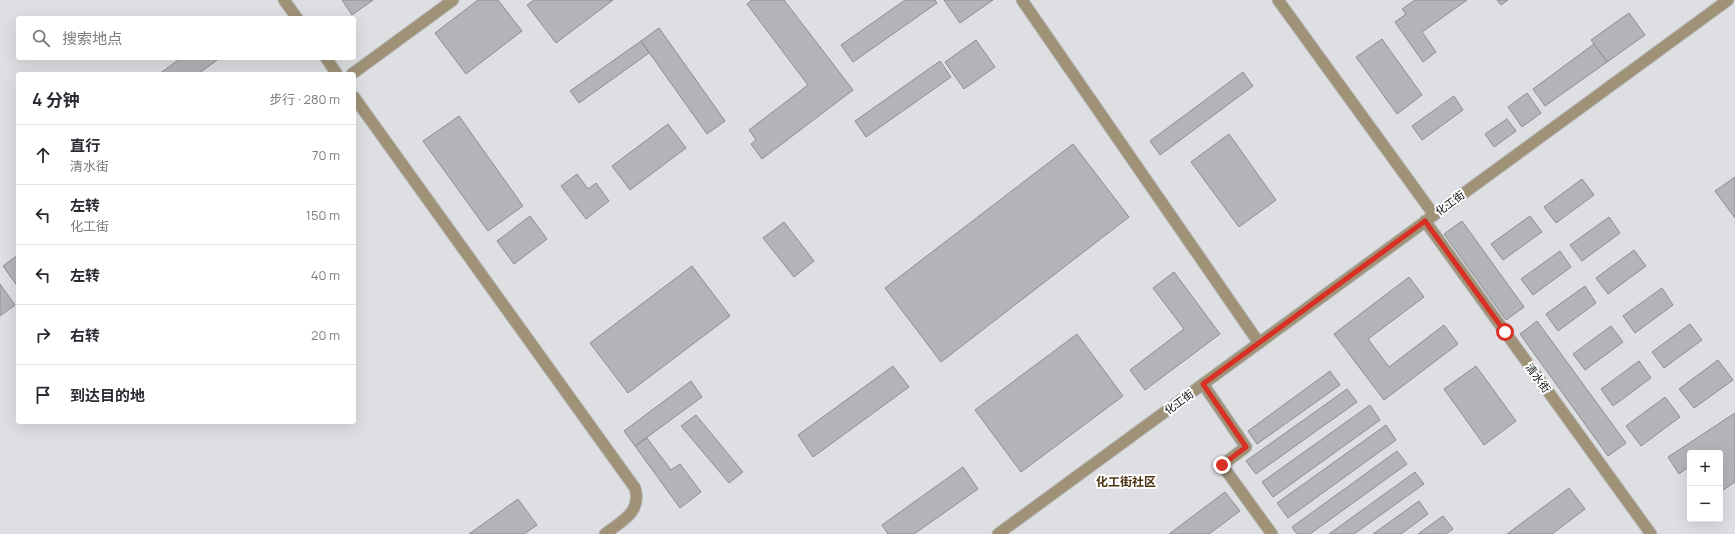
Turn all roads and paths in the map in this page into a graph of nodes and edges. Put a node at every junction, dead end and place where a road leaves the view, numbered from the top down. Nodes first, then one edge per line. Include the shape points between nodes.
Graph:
1 (284, 0) edge
2 (452, 0) edge
3 (1022, 0) edge
4 (1278, 0) edge
5 (1728, 0) edge
6 (296, 16) edge
7 (328, 60) edge
8 (336, 72) edge
9 (355, 72) edge
10 (356, 100) edge
11 (1434, 215) junction
12 (1425, 221) junction
13 (1259, 343) junction
14 (1203, 384) junction
15 (605, 534) edge
16 (998, 534) edge
17 (1272, 534) edge
18 (1651, 534) edge

1 - 6 street
2 - 9 street
3 - 13 street
4 - 11 street
5 - 11 street, 化工街
7 - 8 street
10 - 15 street via 635,488 638,496 633,511
11 - 12 street, 化工街
12 - 13 street, 化工街
12 - 18 street, 清水街
13 - 14 street, 化工街
14 - 16 street, 化工街
14 - 17 street via 1246,447 1222,465

